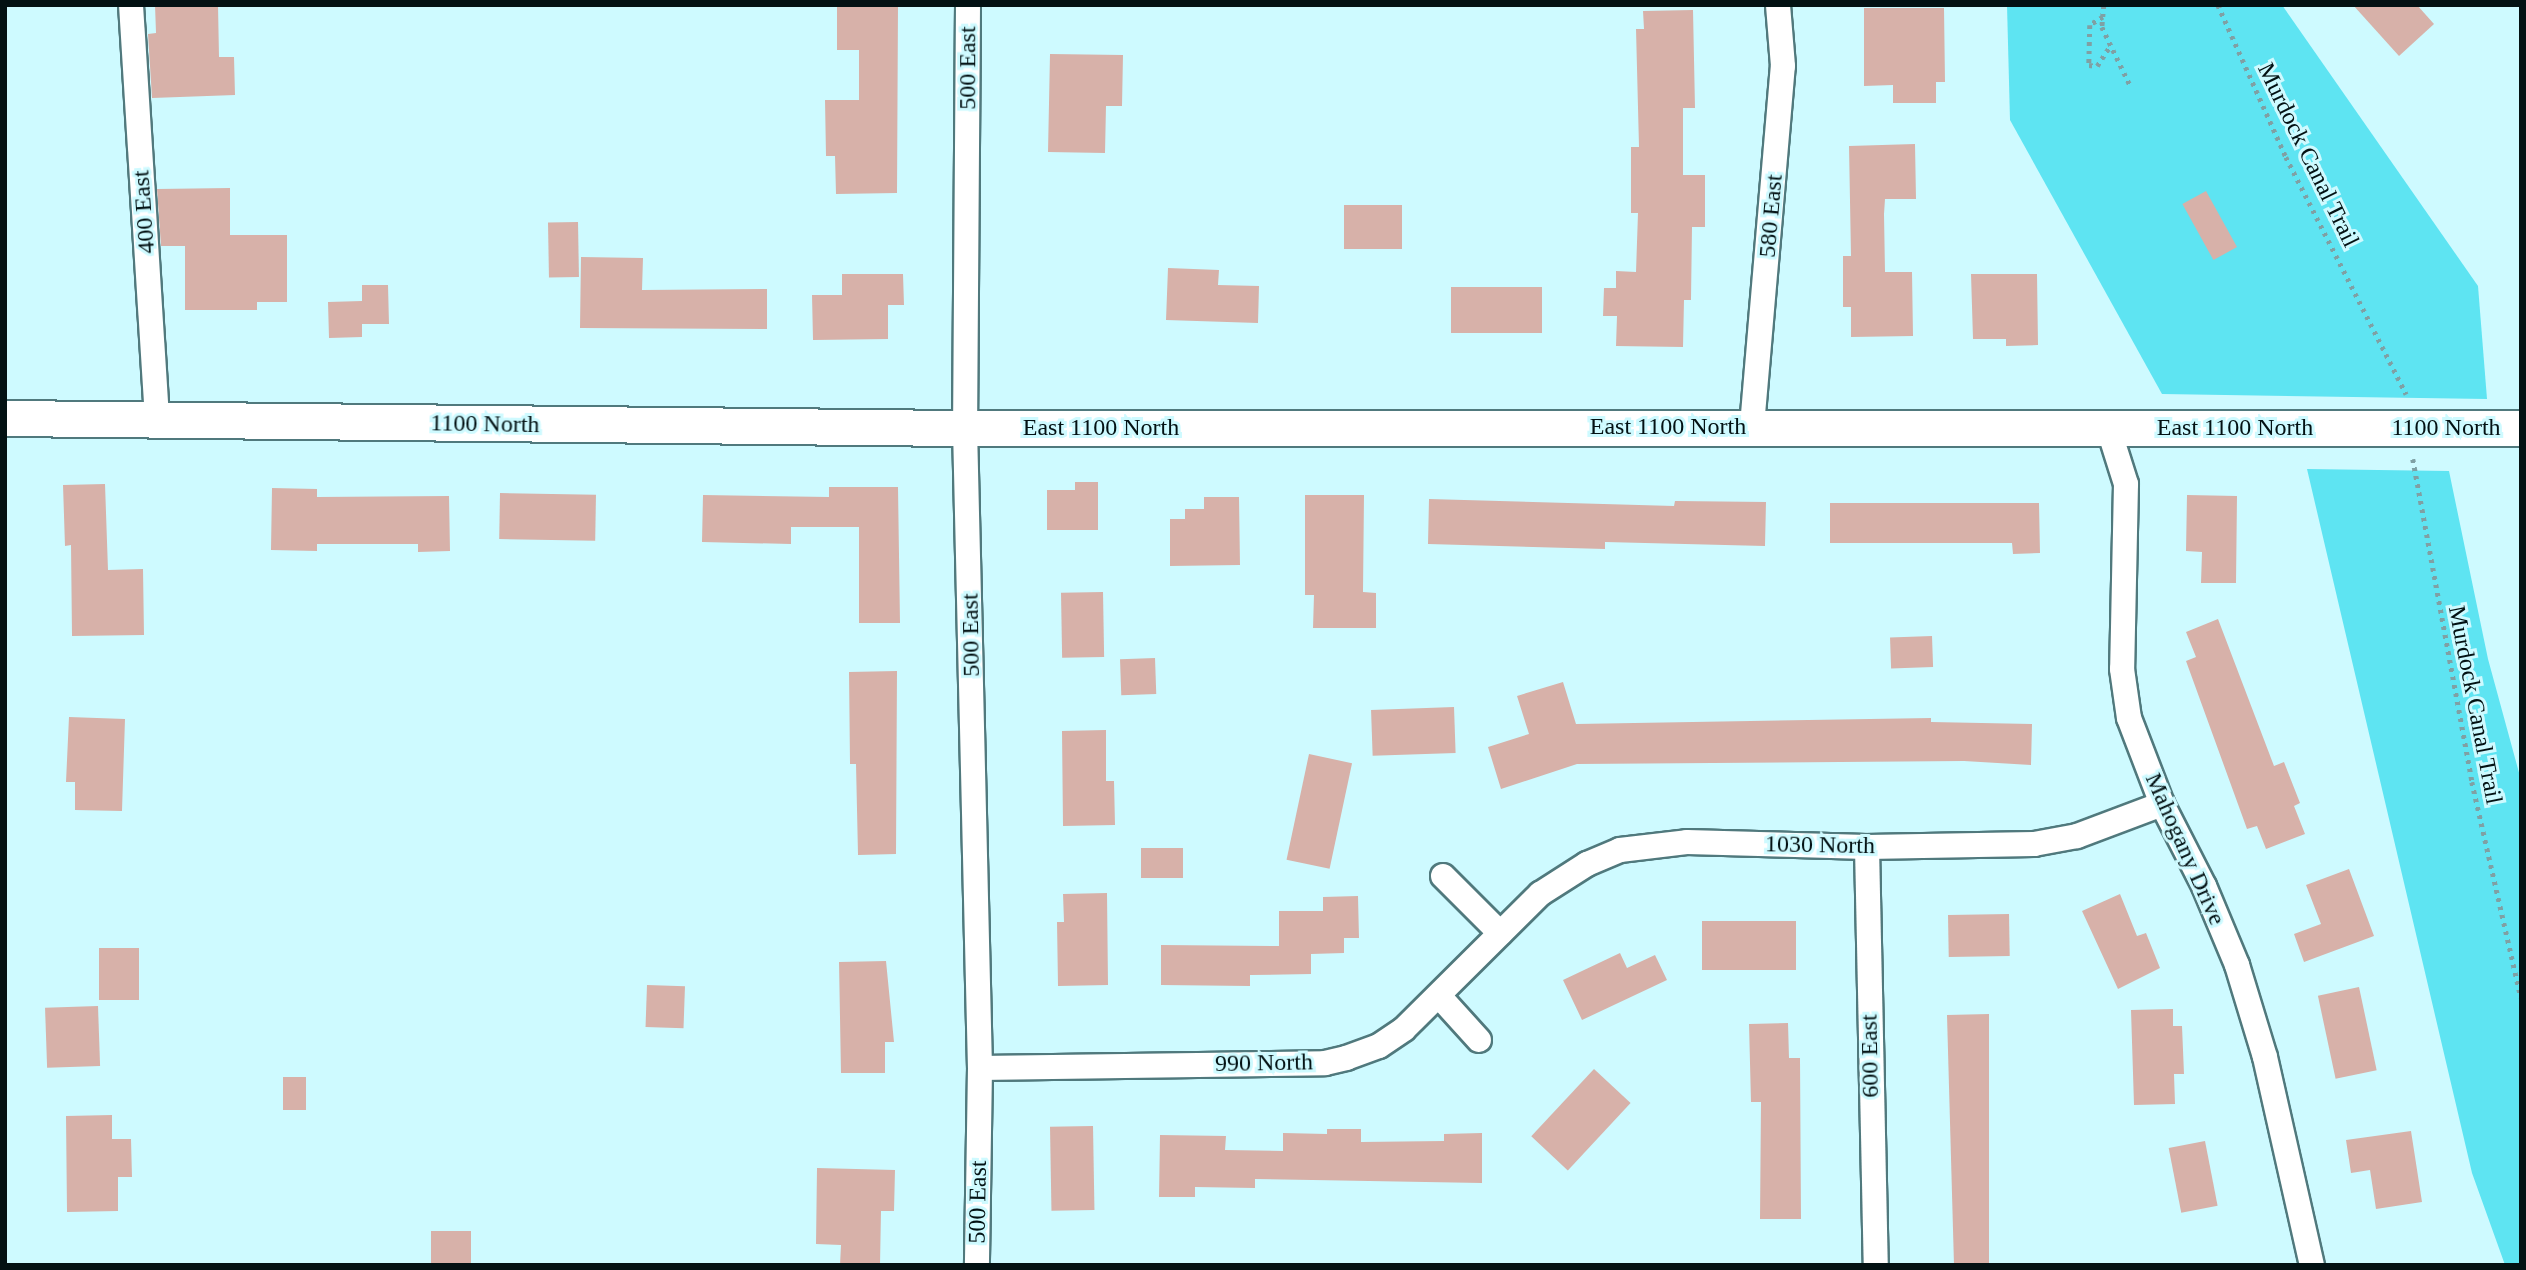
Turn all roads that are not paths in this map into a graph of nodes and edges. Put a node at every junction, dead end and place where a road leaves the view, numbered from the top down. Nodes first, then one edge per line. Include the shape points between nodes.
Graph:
1 (131, 5) edge
2 (968, 5) edge
3 (1778, 5) edge
4 (5, 418) edge
5 (158, 419) junction
6 (1752, 426) junction
7 (2108, 427) junction
8 (965, 428) junction
9 (2371, 428) joint
10 (2521, 428) edge
11 (2162, 804) junction
12 (1867, 847) junction
13 (1443, 876) dead end
14 (1500, 933) junction
15 (1440, 997) junction
16 (1479, 1040) dead end
17 (980, 1068) junction
18 (977, 1265) edge
19 (1876, 1265) edge
20 (2312, 1265) edge

1 - 5 street, 400 East
2 - 8 street, 500 East
3 - 6 street, 580 East via 1783,66
4 - 5 street, 1100 North
5 - 8 street, 1100 North
6 - 7 street, East 1100 North
6 - 8 street, East 1100 North
7 - 9 street, East 1100 North
7 - 11 street, Mahogany Drive via 2126,484 2122,669 2129,718
8 - 17 street, 500 East
9 - 10 street, 1100 North
11 - 12 street, 1030 North via 2077,836 2034,844
11 - 20 street, Mahogany Drive via 2237,965 2265,1057
12 - 14 street, 1030 North via 1687,842 1620,850 1559,879
12 - 19 street, 600 East
13 - 14 street
14 - 15 street, 990 North
15 - 16 street
15 - 17 street, 990 North via 1379,1046 1325,1063
17 - 18 street, 500 East

